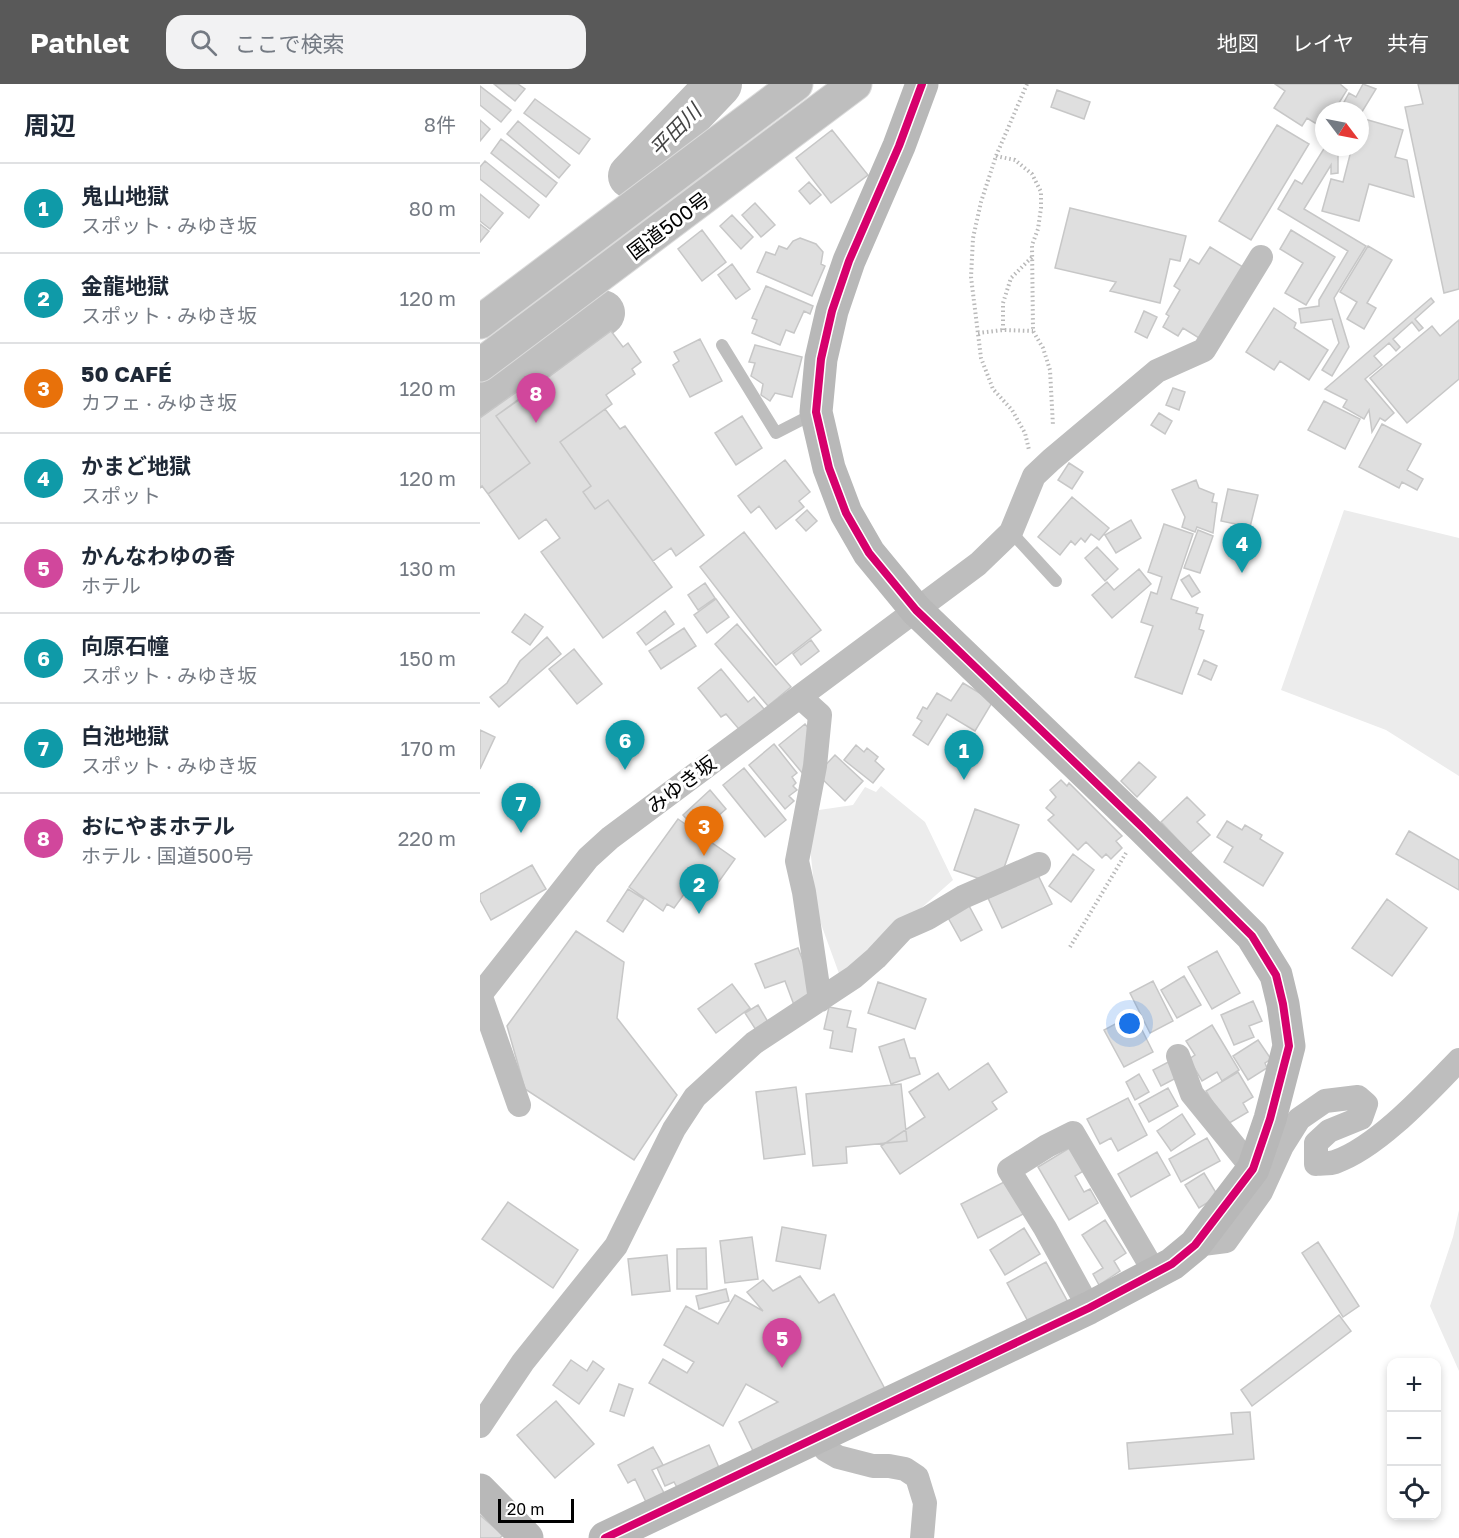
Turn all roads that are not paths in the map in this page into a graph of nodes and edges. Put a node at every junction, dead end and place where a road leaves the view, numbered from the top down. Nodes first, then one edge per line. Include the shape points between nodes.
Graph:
1 (796, 84) edge
2 (855, 84) edge
3 (922, 84) edge
4 (1261, 258) dead end
5 (480, 322) edge
6 (722, 345) dead end
7 (480, 365) edge
8 (816, 412) junction
9 (1011, 532) junction
10 (1056, 581) dead end
11 (916, 610) junction
12 (800, 697) junction
13 (1039, 864) dead end
14 (480, 994) edge
15 (820, 1000) junction
16 (1178, 1056) dead end
17 (1459, 1060) edge
18 (519, 1105) dead end
19 (1253, 1169) junction
20 (1195, 1245) junction
21 (1155, 1273) junction
22 (1089, 1308) junction
23 (480, 1426) edge
24 (816, 1438) junction
25 (480, 1490) edge
26 (527, 1538) edge
27 (605, 1538) edge
28 (922, 1538) edge

1 - 5 highway, 国道500号
2 - 7 highway, 国道500号
3 - 8 street via 832,311 821,359
4 - 9 street via 1204,350 1157,371 1034,476
6 - 8 lane via 776,433
8 - 11 street via 829,468 846,513 869,553
9 - 10 lane
9 - 11 street, みゆき坂 via 978,564
11 - 12 street, みゆき坂
11 - 19 street via 1252,936 1276,975 1289,1046
12 - 14 street, みゆき坂 via 603,844
12 - 15 street via 820,715 797,861
13 - 15 street via 903,929 861,970
14 - 18 street
15 - 23 street via 754,1043 695,1097 674,1129 616,1246 523,1362
16 - 19 street via 1192,1094
17 - 20 street via 1404,1116 1364,1146 1334,1162 1317,1164 1316,1143 1329,1131 1361,1118 1366,1104 1358,1097 1325,1101 1299,1119 1261,1192 1226,1240
19 - 20 street
20 - 21 street
21 - 22 street
21 - 22 street via 1074,1133 1047,1146 1009,1170
22 - 24 street
24 - 27 street
24 - 28 street via 838,1457 905,1469 917,1477 926,1503
25 - 26 street

